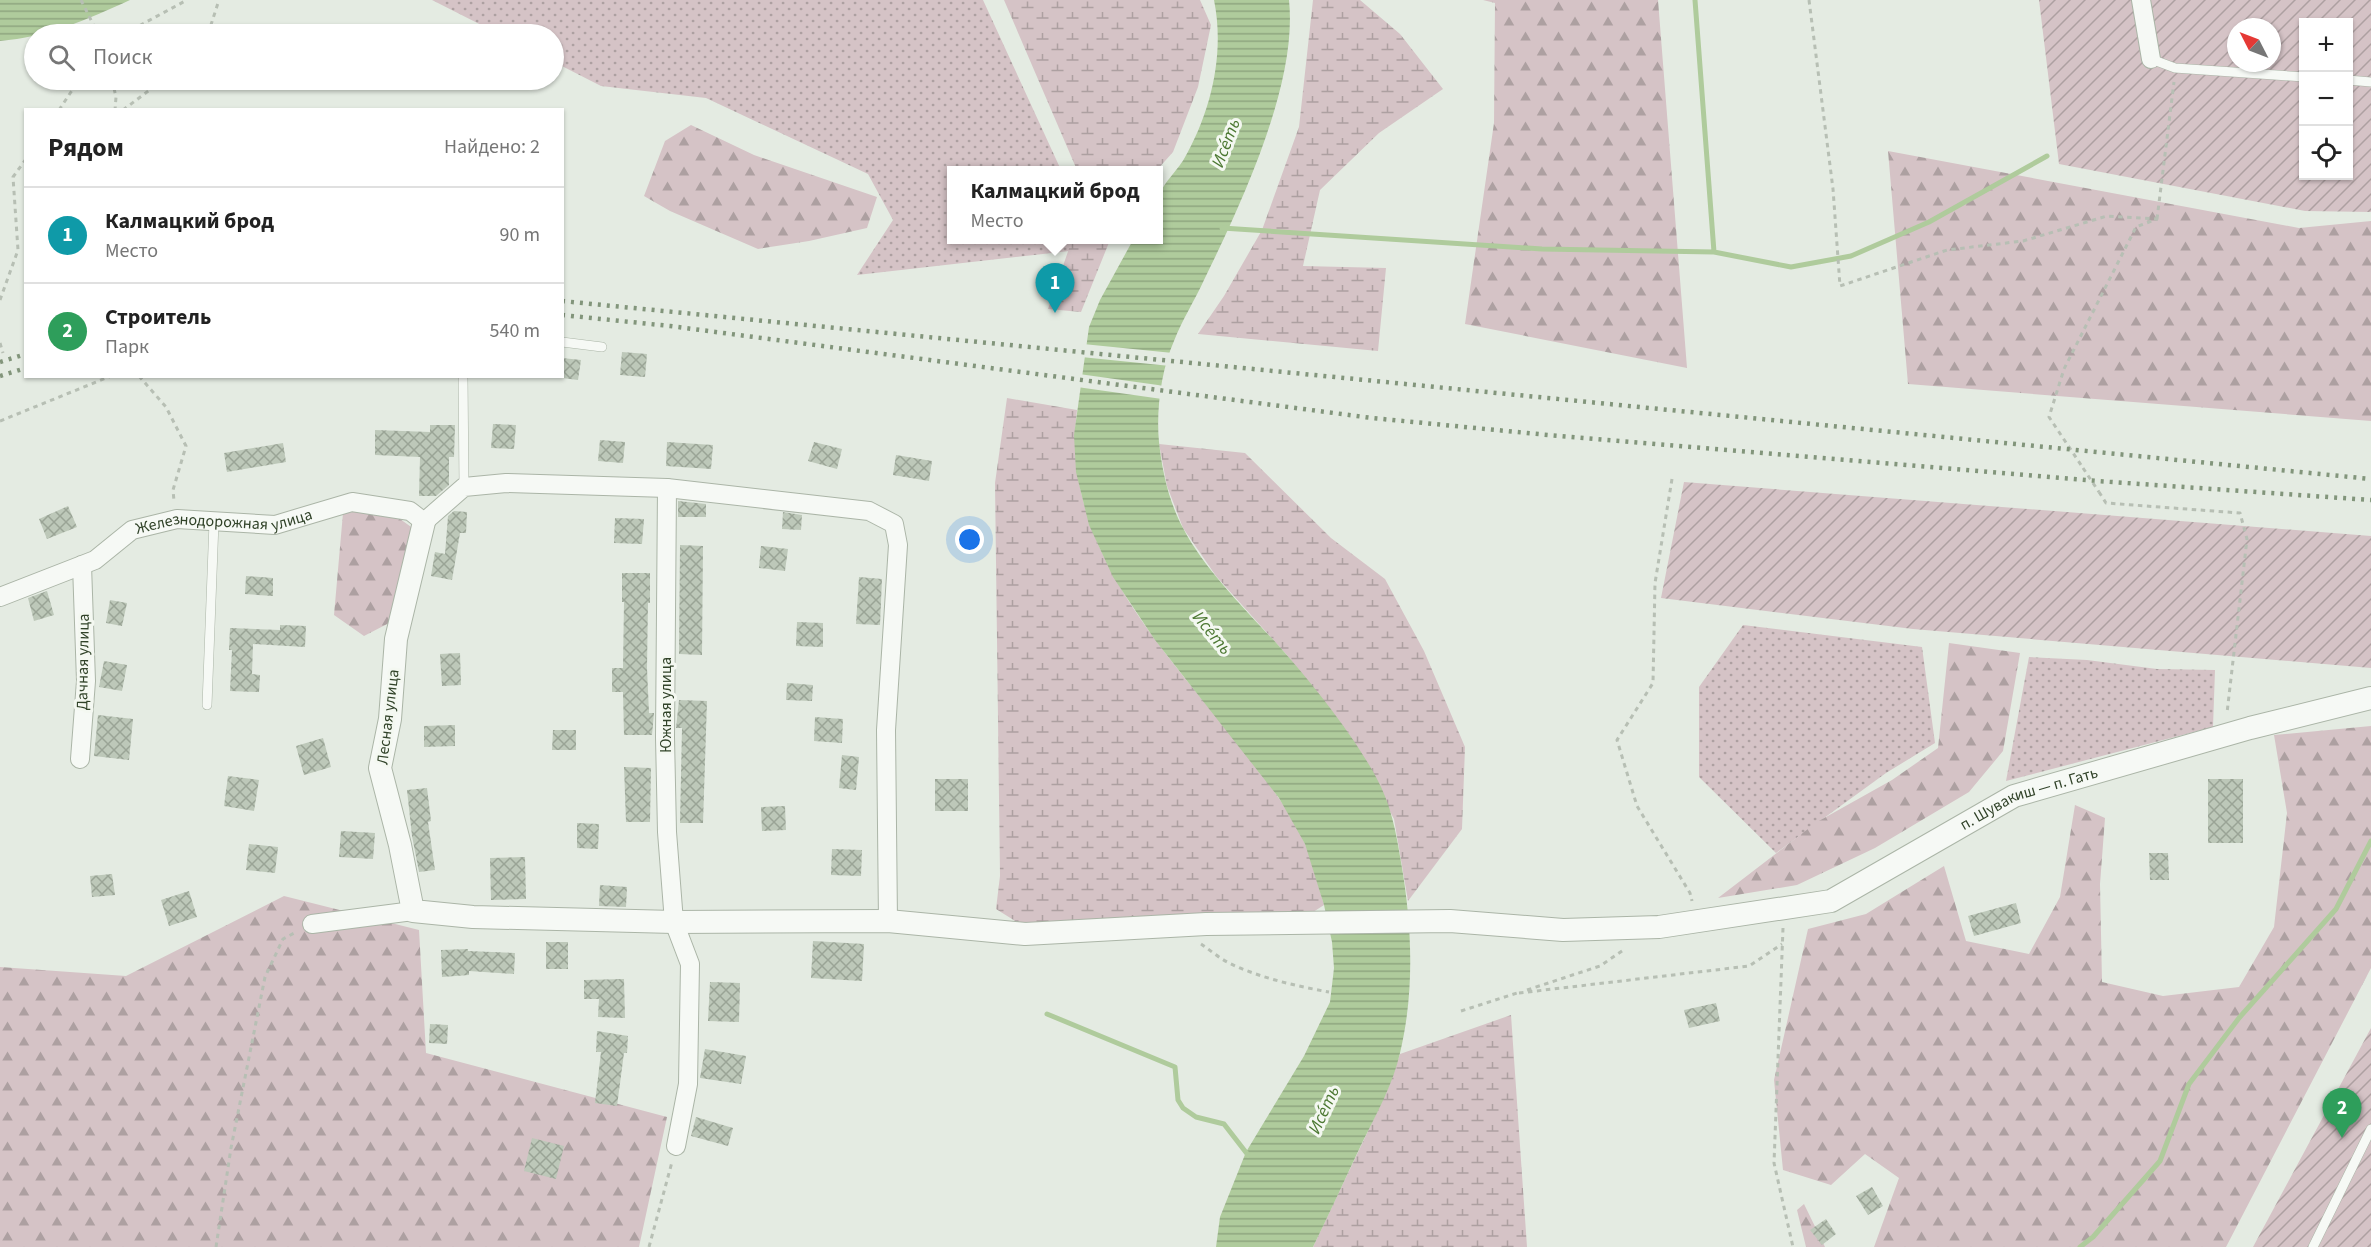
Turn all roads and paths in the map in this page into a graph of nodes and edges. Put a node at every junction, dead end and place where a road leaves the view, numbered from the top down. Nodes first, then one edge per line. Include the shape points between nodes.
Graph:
1 (81, 0) edge
2 (187, 0) edge
3 (219, 0) edge
4 (1809, 0) edge
5 (2141, 0) edge
6 (93, 24) edge
7 (143, 24) edge
8 (211, 24) edge
9 (2151, 59) joint
10 (2175, 68) junction
11 (2299, 77) edge
12 (2353, 81) edge
13 (2371, 82) edge
14 (72, 90) edge
15 (114, 90) edge
16 (150, 90) edge
17 (60, 108) edge
18 (115, 108) edge
19 (126, 108) edge
20 (24, 162) edge
21 (2157, 219) junction
22 (0, 300) edge
23 (564, 342) edge
24 (0, 343) edge
25 (602, 347) dead end
26 (3, 353) dead end
27 (106, 378) edge
28 (141, 378) edge
29 (463, 378) edge
30 (0, 421) edge
31 (1672, 479) dead end
32 (464, 487) junction
33 (667, 488) junction
34 (177, 519) junction
35 (214, 522) junction
36 (424, 522) junction
37 (82, 565) junction
38 (0, 597) edge
39 (2371, 698) edge
40 (207, 705) dead end
41 (2225, 735) junction
42 (80, 759) dead end
43 (1784, 908) junction
44 (412, 911) junction
45 (1698, 920) junction
46 (888, 921) junction
47 (674, 922) junction
48 (312, 924) joint
49 (1175, 927) junction
50 (1782, 944) junction
51 (1630, 947) dead end
52 (1329, 992) dead end
53 (1519, 993) junction
54 (1461, 1011) dead end
55 (2371, 1129) edge
56 (676, 1146) joint
57 (216, 1247) edge
58 (649, 1247) edge
59 (1793, 1247) edge
60 (2313, 1247) edge

1 - 6 path
2 - 7 path
3 - 8 path
4 - 21 path via 1833,189 1840,286 1947,250 2023,241 2107,216
5 - 9 street
9 - 10 lane
10 - 11 lane
10 - 21 path
12 - 13 lane
14 - 17 path
15 - 18 path
16 - 19 path
20 - 22 path via 13,177 18,250
21 - 41 path, bridge via 2136,227 2064,369 2049,417 2106,503 2240,513 2247,539
23 - 25 lane
24 - 26 path
27 - 30 path
28 - 34 path via 166,407 186,447 173,490
29 - 32 lane
31 - 45 path via 1655,583 1653,683 1617,740 1637,807 1690,893
32 - 33 street via 506,483
32 - 36 street
33 - 46 street via 869,511 894,524 898,545 885,730
33 - 47 street, Южная улица via 665,737
34 - 35 street, Железнодорожная улица
34 - 37 street, Железнодорожная улица via 132,530 95,560
35 - 36 street, Железнодорожная улица via 275,525 352,502 410,512
35 - 40 lane
36 - 44 street, Лесная улица via 396,639 390,719 380,768
37 - 38 street, Железнодорожная улица
37 - 42 street, Дачная улица via 86,681
39 - 41 street, п. Шувакиш — п. Гать
41 - 43 street, п. Шувакиш — п. Гать via 2014,796 1831,901
43 - 45 street, п. Шувакиш — п. Гать
43 - 50 path
44 - 47 street, п. Шувакиш — п. Гать via 472,917
44 - 48 street
45 - 49 street, п. Шувакиш — п. Гать via 1659,927 1563,930 1450,921
46 - 47 street, п. Шувакиш — п. Гать
46 - 49 street, п. Шувакиш — п. Гать via 1025,934
47 - 56 street, Южная улица via 690,964 688,1084
48 - 57 path via 283,939 265,977
49 - 52 path via 1229,962 1300,987
50 - 53 path via 1749,966
50 - 59 path via 1774,1163
51 - 53 path via 1600,966
53 - 54 path
55 - 60 lane
56 - 58 path

